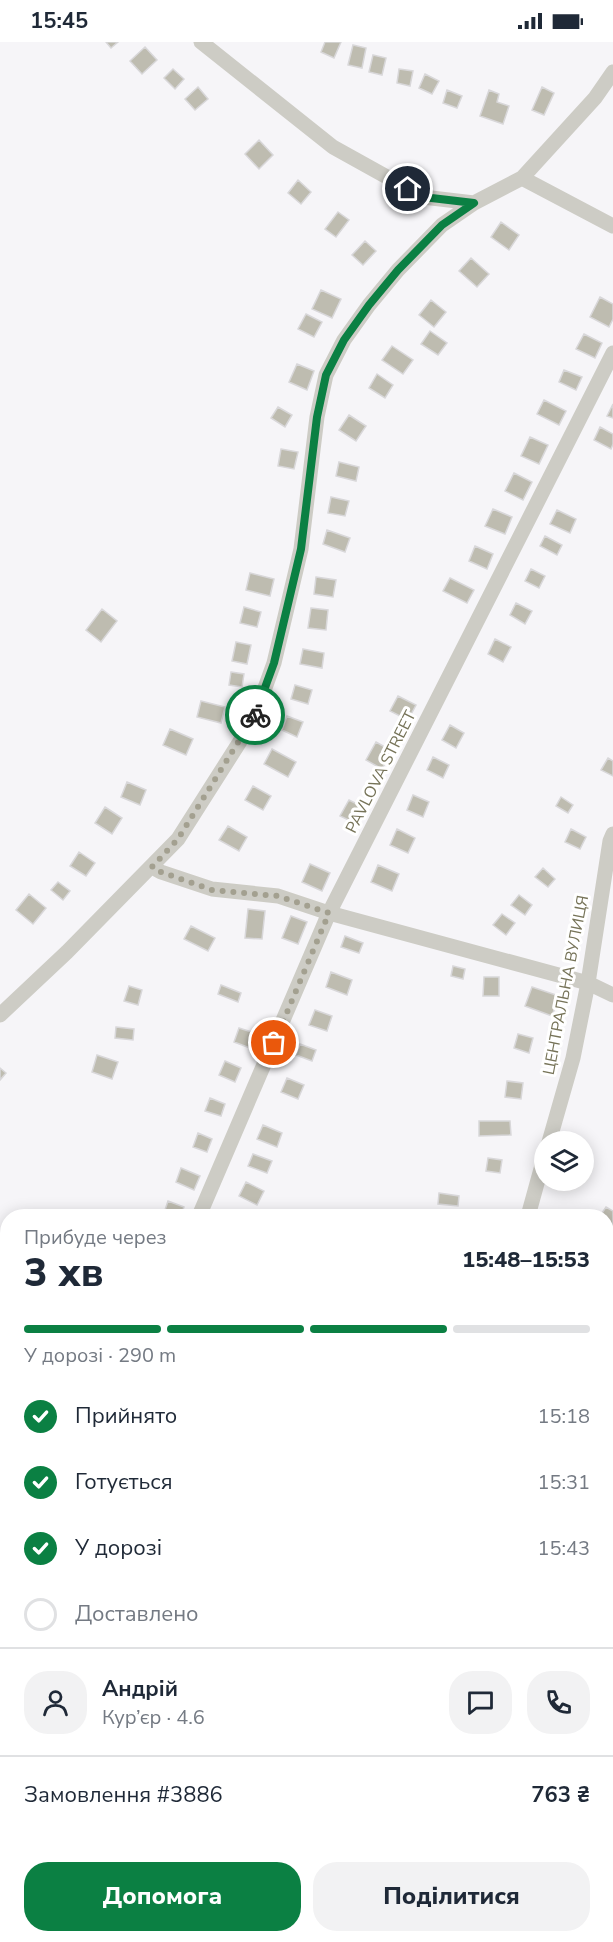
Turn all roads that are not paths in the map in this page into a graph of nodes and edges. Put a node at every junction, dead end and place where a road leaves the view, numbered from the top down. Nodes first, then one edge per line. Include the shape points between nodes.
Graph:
1 (201, 42) edge
2 (613, 72) edge
3 (522, 178) junction
4 (474, 203) junction
5 (613, 226) edge
6 (613, 353) edge
7 (613, 834) edge
8 (152, 867) junction
9 (329, 913) junction
10 (588, 983) junction
11 (613, 995) edge
12 (0, 1015) edge
13 (552, 1131) edge
14 (535, 1191) edge
15 (203, 1209) edge
16 (530, 1209) edge

1 - 4 street via 333,147 423,197
2 - 3 street via 595,98
3 - 4 street
3 - 5 street
4 - 8 street via 442,225 398,270 344,340 326,375 301,549 274,663 253,721 178,839
6 - 9 street, PAVLOVA STREET
7 - 10 street, ЦЕНТРАЛЬНА ВУЛИЦЯ
8 - 9 street via 212,890 278,896
8 - 12 street
9 - 10 street
9 - 15 street, PAVLOVA STREET
10 - 11 street
10 - 13 street, ЦЕНТРАЛЬНА ВУЛИЦЯ via 573,1058
14 - 16 street

